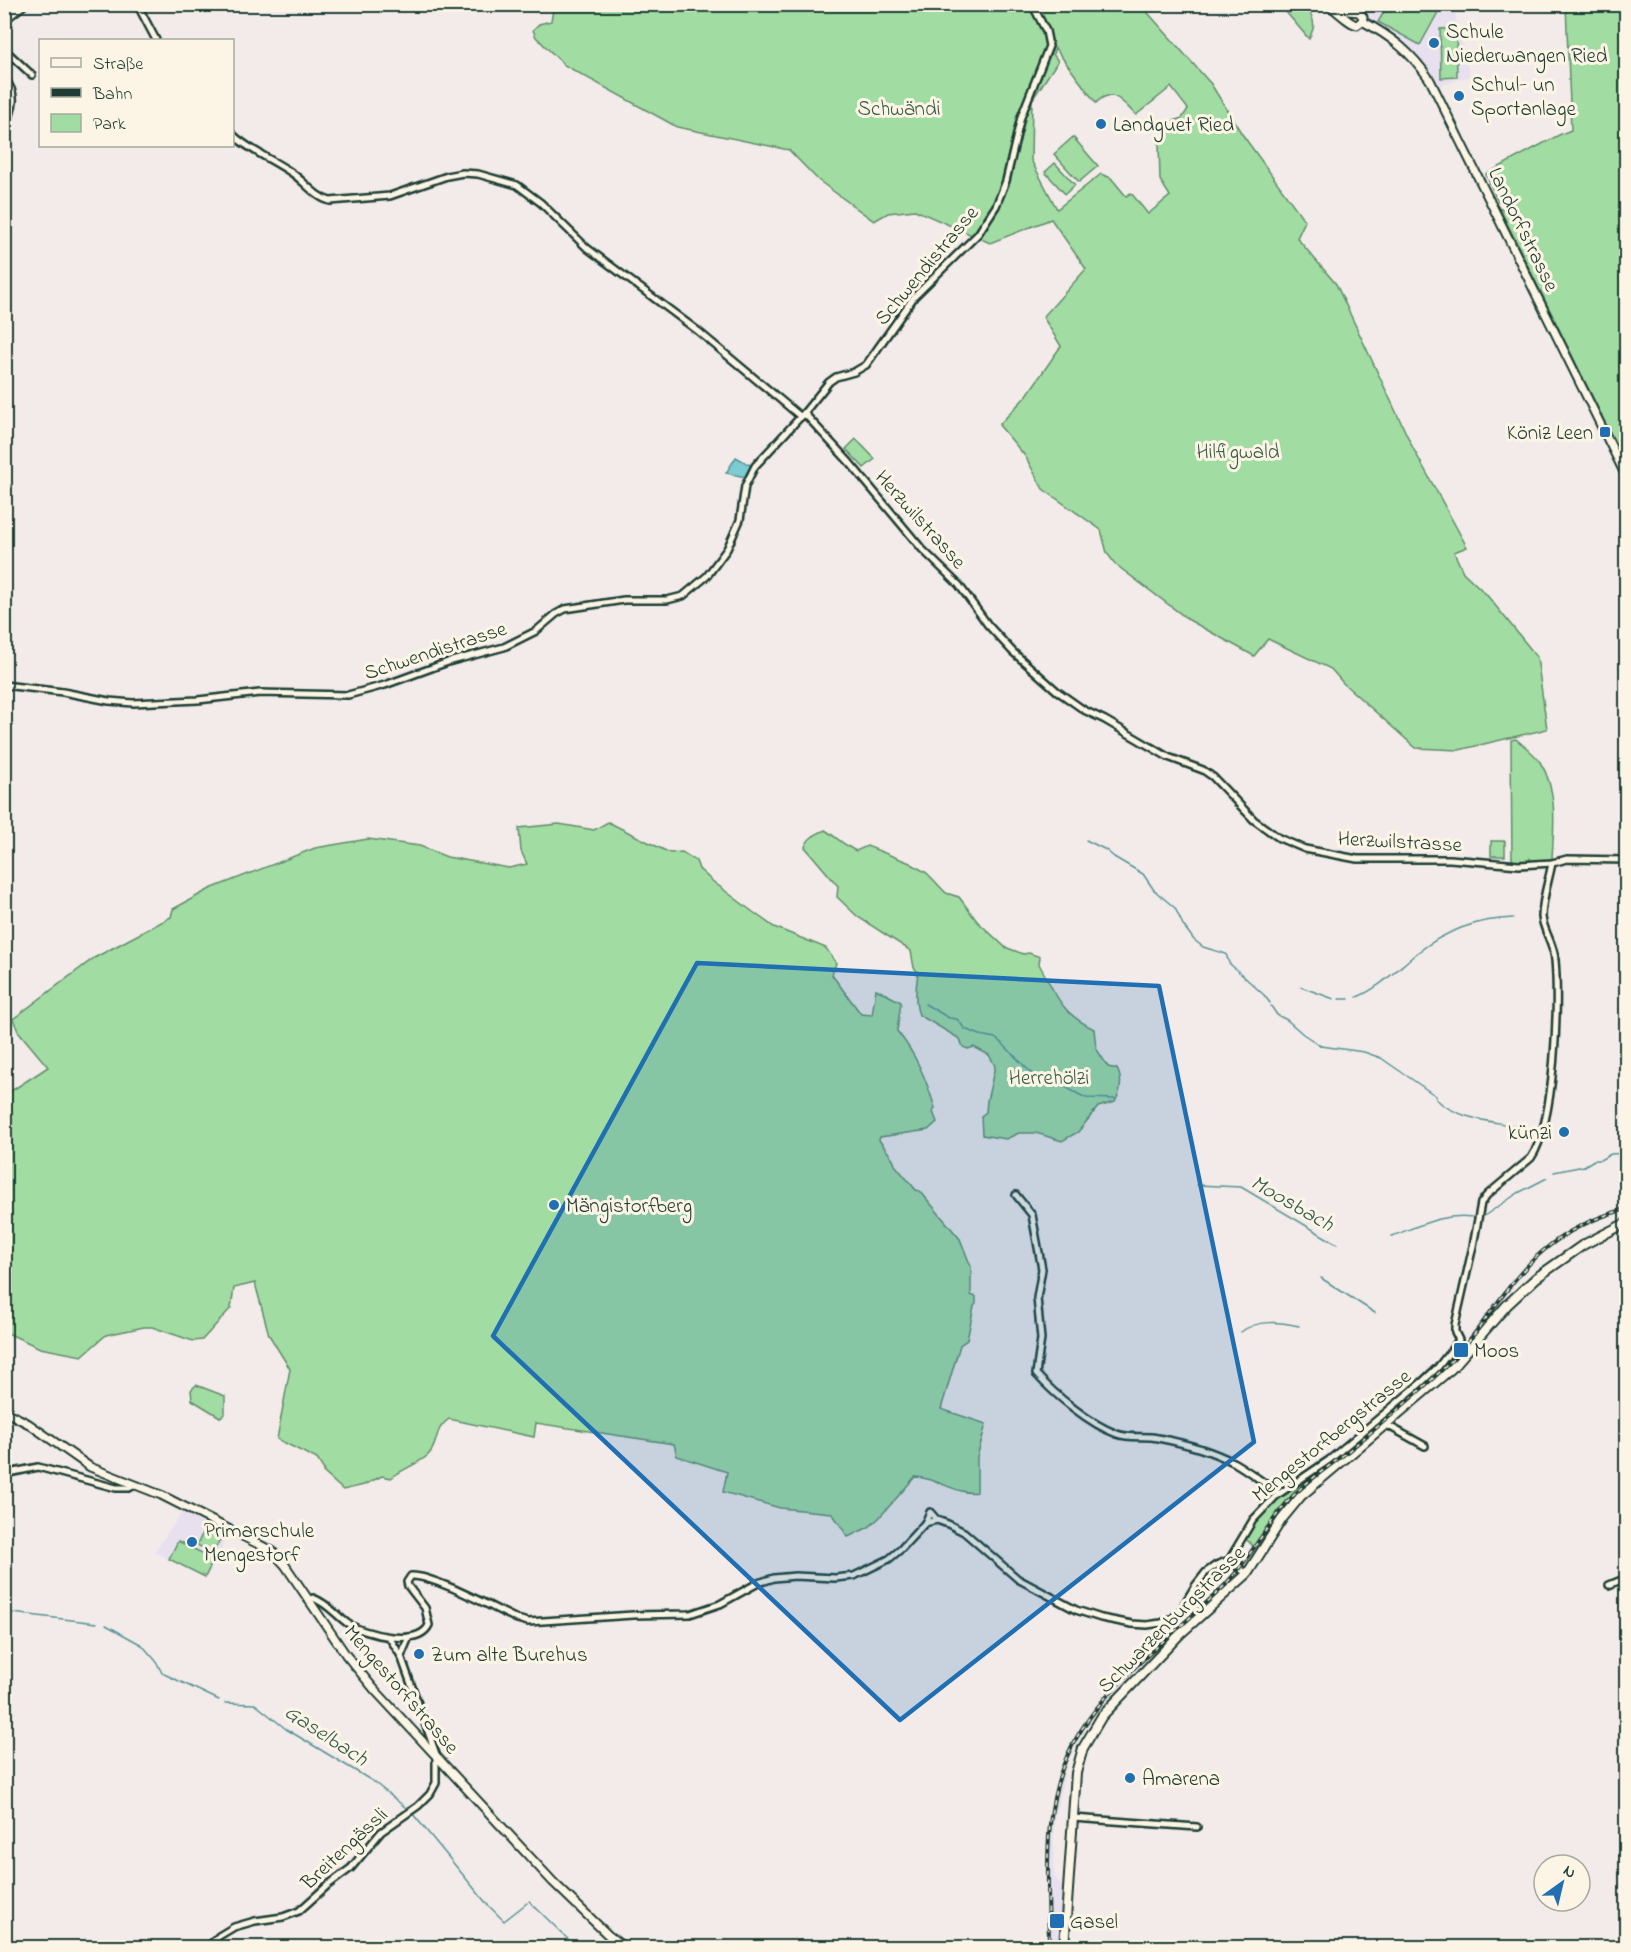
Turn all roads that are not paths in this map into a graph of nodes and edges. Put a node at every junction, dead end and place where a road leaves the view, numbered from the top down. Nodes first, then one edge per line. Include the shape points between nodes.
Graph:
1 (23, 4) edge
2 (137, 4) edge
3 (1032, 4) edge
4 (1327, 4) edge
5 (1338, 10) junction
6 (1358, 10) junction
7 (4, 19) edge
8 (1348, 19) junction
9 (1362, 21) junction
10 (155, 39) edge
11 (4, 49) edge
12 (33, 75) dead end
13 (4, 78) edge
14 (4, 134) edge
15 (234, 136) edge
16 (802, 415) junction
17 (1626, 476) edge
18 (4, 685) edge
19 (1626, 860) edge
20 (1552, 863) junction
21 (1016, 1195) dead end
22 (1626, 1223) edge
23 (4, 1410) edge
24 (1388, 1425) junction
25 (1425, 1446) dead end
26 (4, 1474) edge
27 (135, 1485) junction
28 (1279, 1493) junction
29 (1229, 1560) junction
30 (1247, 1574) junction
31 (1626, 1578) edge
32 (1609, 1585) dead end
33 (308, 1600) junction
34 (389, 1637) junction
35 (409, 1637) junction
36 (401, 1656) junction
37 (436, 1754) junction
38 (1073, 1818) junction
39 (1197, 1827) dead end
40 (207, 1947) edge
41 (625, 1947) edge
42 (1064, 1947) edge

1 - 7 main road
2 - 10 street
3 - 16 street, Schwendistrasse via 1049,46 1021,117 1006,181 987,222 914,297 866,365 829,382
4 - 5 street
5 - 6 street
5 - 8 street
6 - 8 street
6 - 9 street
8 - 9 street, Landorfstrasse via 1354,26
9 - 17 street, Landorfstrasse via 1408,52 1437,92
11 - 12 street
13 - 14 street via 14,100
15 - 16 street, Herzwilstrasse via 330,201 390,196 463,173 516,185 541,203 587,248
16 - 18 street, Schwendistrasse via 750,474 737,529 721,559 683,596 572,608 504,647 348,694 260,693 133,702
16 - 20 street, Herzwilstrasse via 959,585 1013,652 1084,710 1168,757 1203,770 1246,813 1279,838 1305,849 1358,859
19 - 20 street, Herzwilstrasse via 1567,859
20 - 28 street, Mengestorfbergstrasse via 1542,911 1554,950 1556,978 1554,1062 1545,1116 1531,1158 1481,1203 1455,1324 1459,1340 1422,1383 1329,1460
21 - 28 street via 1032,1215 1042,1269 1037,1298 1041,1339 1036,1374 1086,1416 1113,1432 1156,1437 1217,1455
22 - 24 main road, Schwarzenburgstrasse via 1583,1245 1536,1278 1500,1312 1451,1369
23 - 27 street, Mengestorfstrasse via 90,1467
24 - 25 street
24 - 30 main road, Schwarzenburgstrasse via 1295,1502
26 - 27 street via 38,1467 116,1488
27 - 33 street, Mengestorfstrasse via 269,1549
28 - 29 street, Mengestorfbergstrasse via 1257,1515
29 - 30 street
29 - 35 street, Mengestorfbergstrasse via 1216,1564 1200,1579 1173,1618 1154,1625 1132,1624 1093,1617 1018,1579 964,1532 937,1520 930,1512 925,1523 895,1554 862,1573 844,1578 774,1578 711,1608 683,1615 528,1622 425,1578 411,1576 408,1586 425,1608 430,1622 427,1630
30 - 38 main road, Schwarzenburgstrasse via 1180,1634 1097,1722 1080,1756
31 - 32 street
33 - 34 street via 324,1603 350,1624
33 - 37 street, Mengestorfstrasse via 353,1664
34 - 35 street
34 - 36 street
35 - 36 street
36 - 37 street
37 - 40 street, Breitengässli via 436,1783 430,1794 381,1832 351,1869 294,1914 247,1922
37 - 41 street, Mengestorfstrasse via 547,1875
38 - 39 street
38 - 42 main road, Schwarzenburgstrasse

